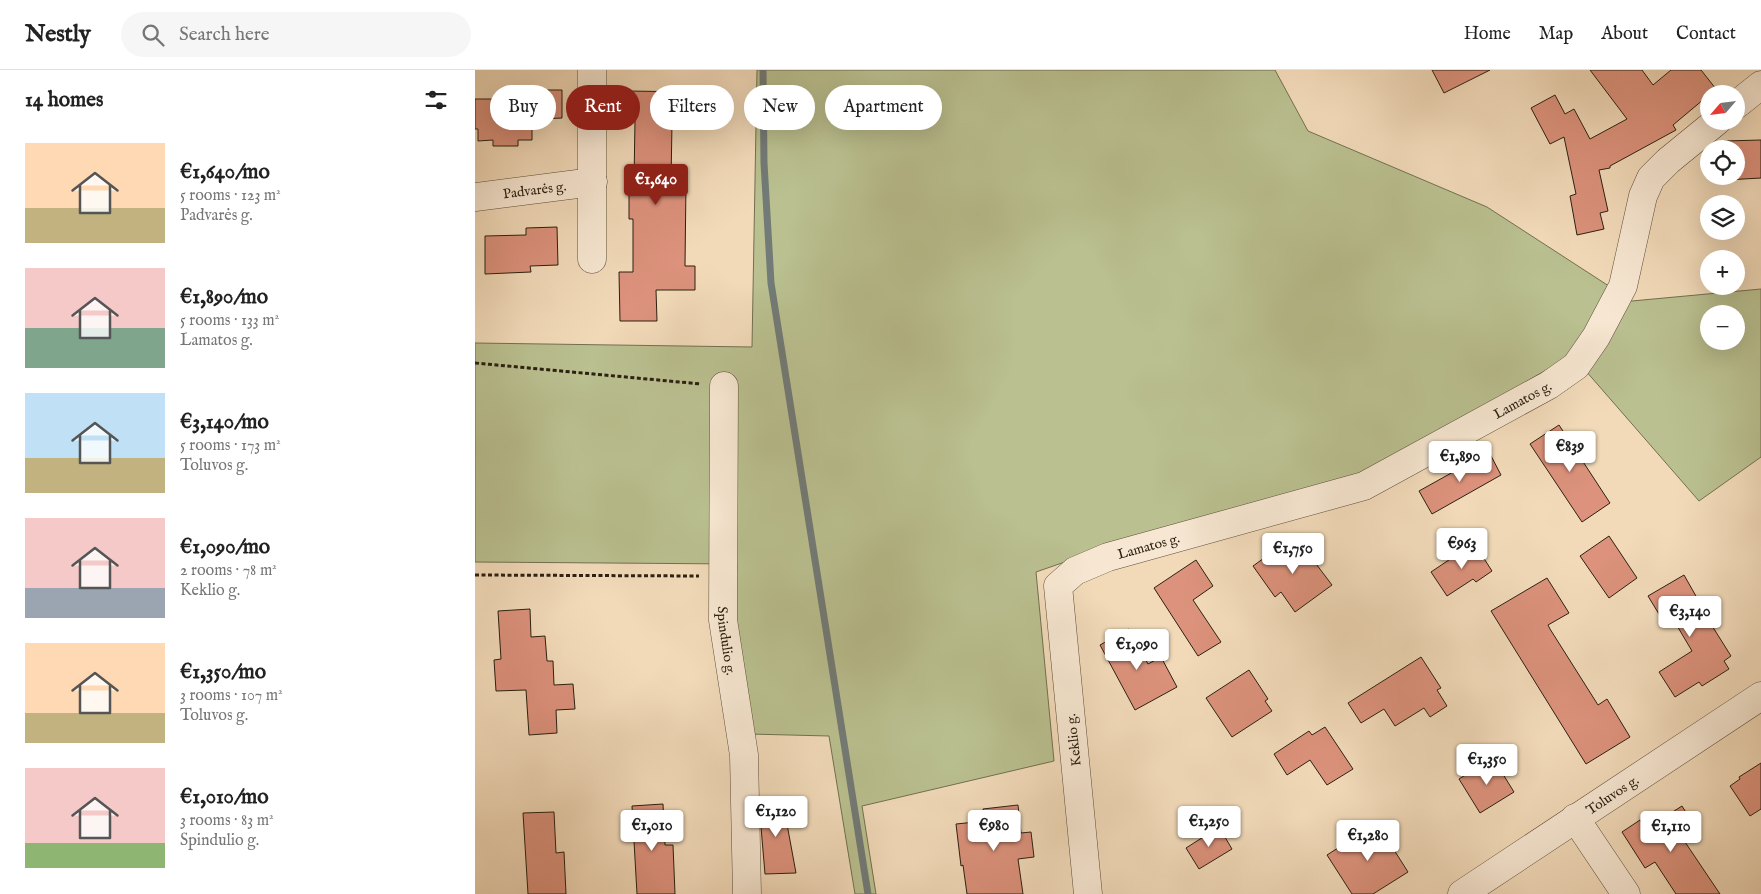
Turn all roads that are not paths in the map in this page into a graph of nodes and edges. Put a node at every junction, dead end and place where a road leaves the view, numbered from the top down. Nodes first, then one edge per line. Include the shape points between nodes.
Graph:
1 (592, 70) edge
2 (1761, 85) edge
3 (1745, 98) edge
4 (1706, 130) edge
5 (593, 182) junction
6 (475, 197) edge
7 (592, 259) dead end
8 (724, 386) road end
9 (1058, 586) joint
10 (1761, 696) edge
11 (1575, 818) junction
12 (747, 894) edge
13 (1088, 894) edge
14 (1462, 894) edge
15 (1626, 894) edge

1 - 5 street
2 - 3 street
4 - 9 street, Lamatos g. via 1651,178 1643,196 1623,286 1596,337 1576,366 1549,385 1365,486 1108,557 1075,571
5 - 6 street, Padvarės g.
5 - 7 street
8 - 12 street, Spindulio g. via 723,620 744,756
9 - 13 street, Keklio g.
10 - 11 street, Toluvos g.
11 - 14 street, Toluvos g.
11 - 15 street

